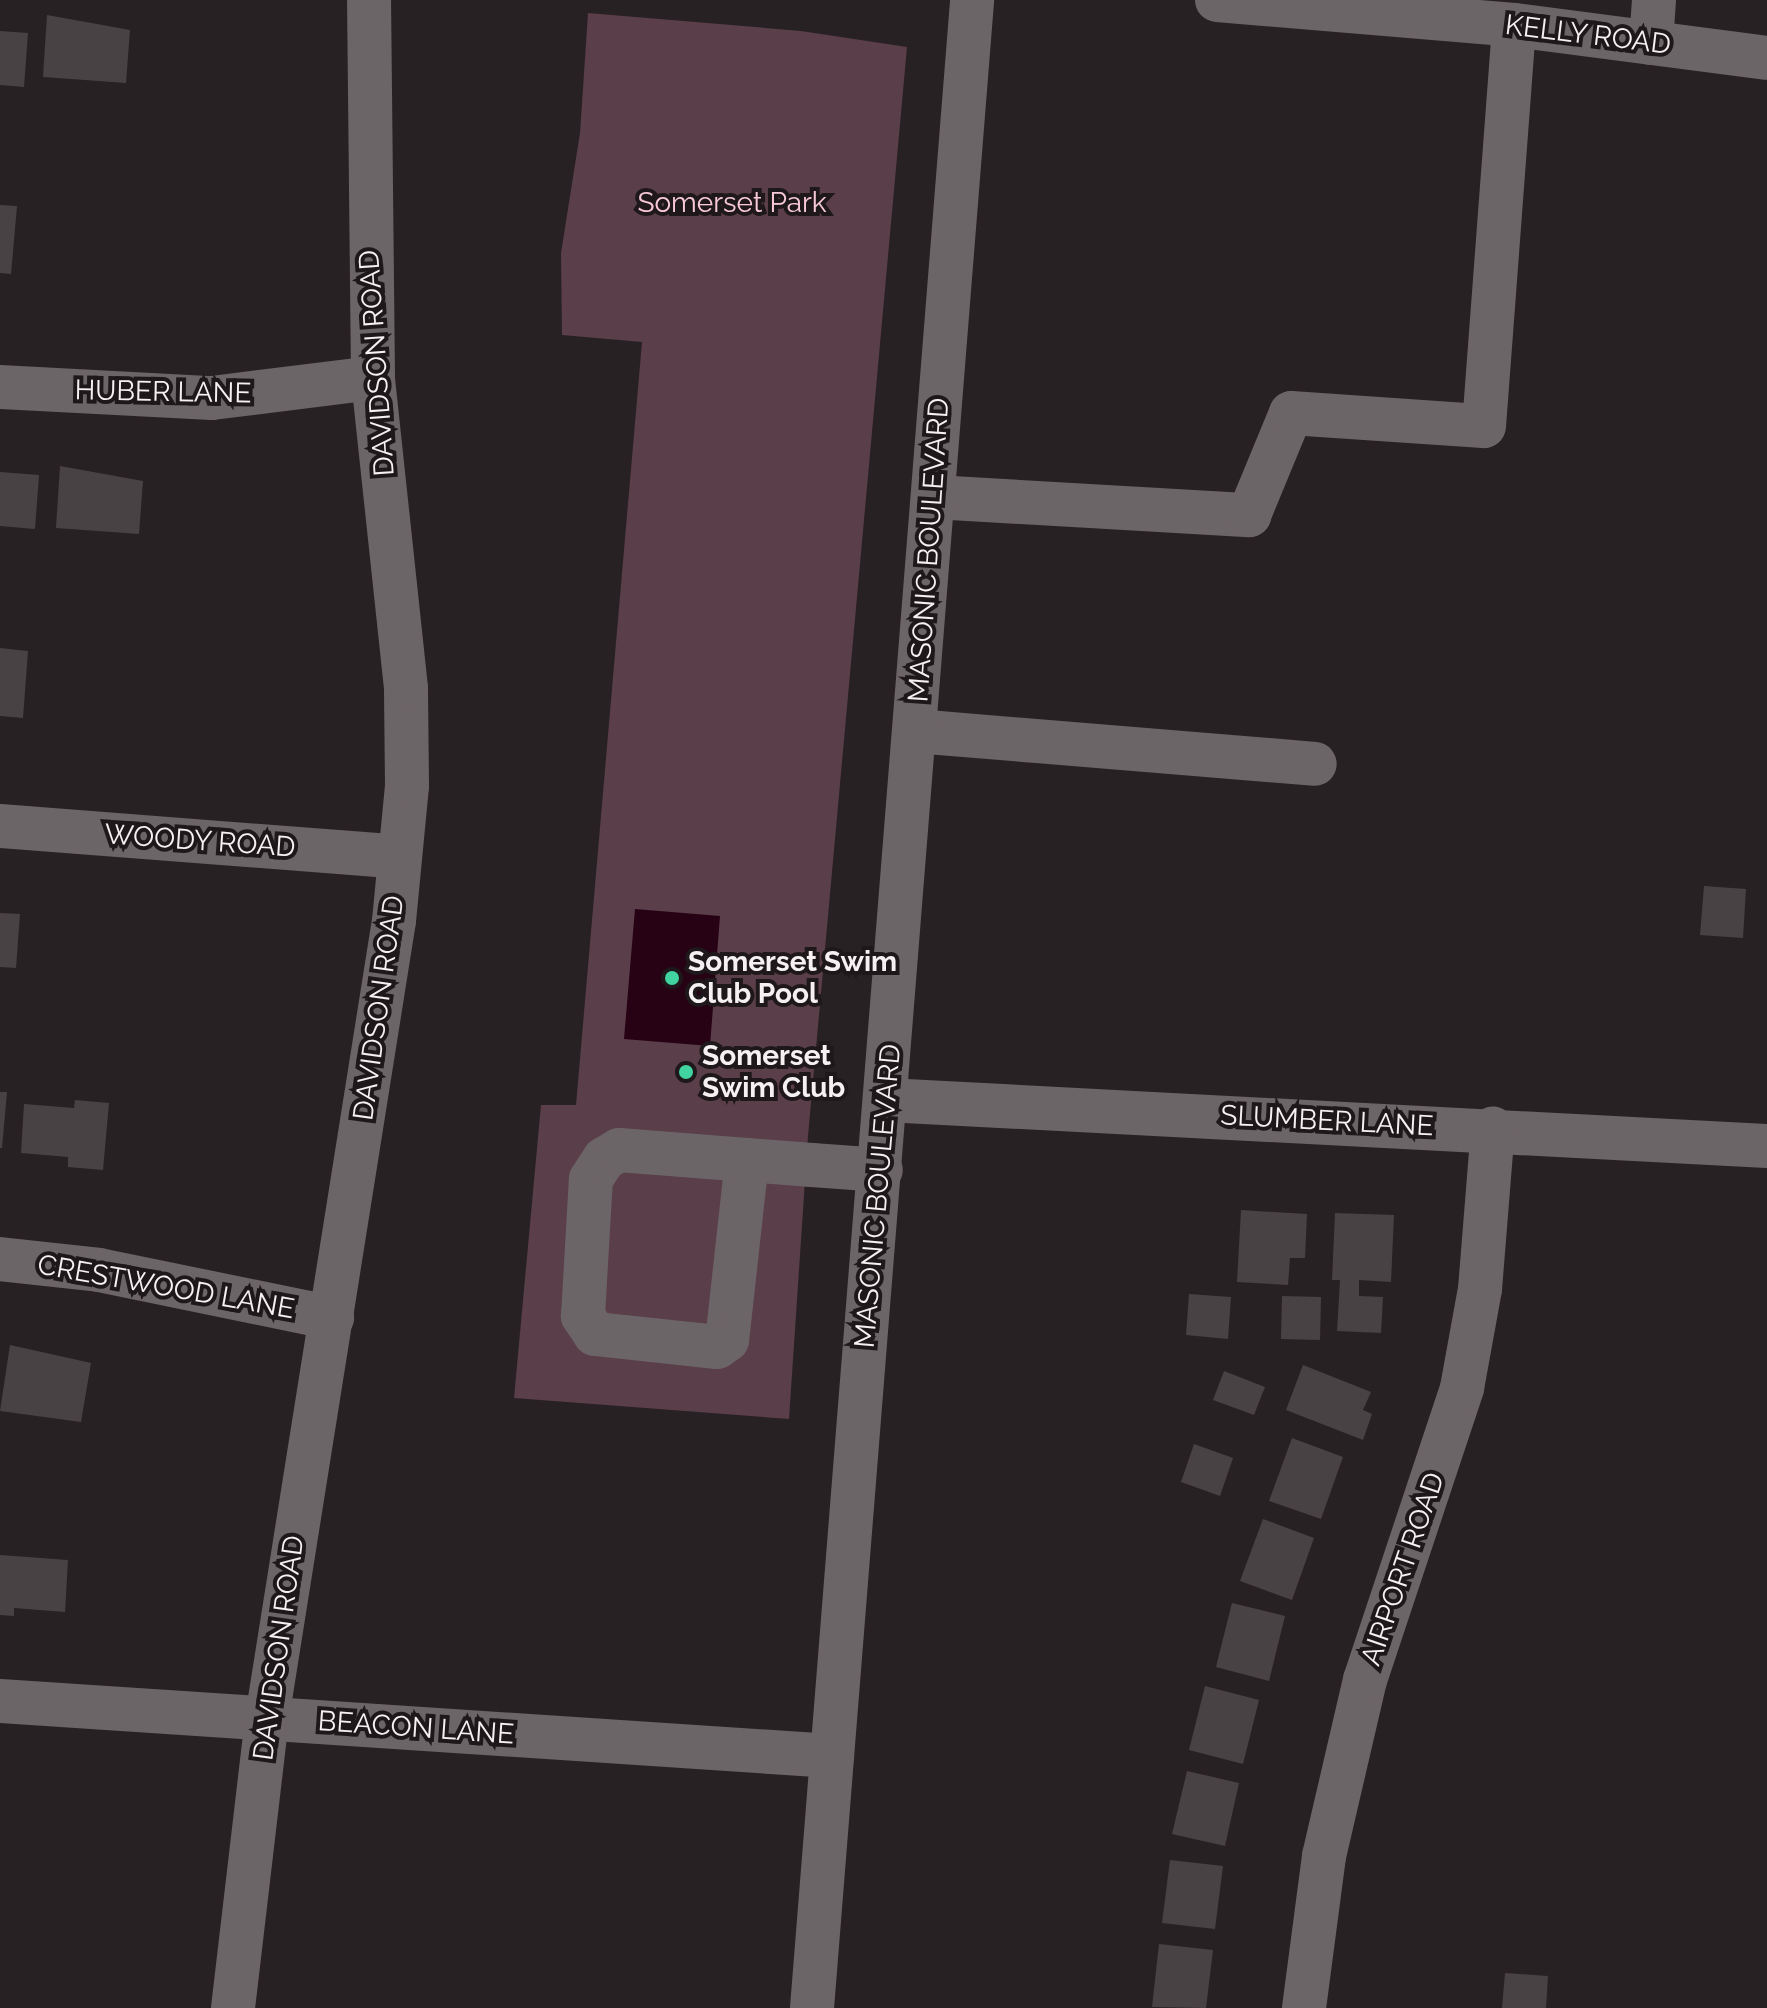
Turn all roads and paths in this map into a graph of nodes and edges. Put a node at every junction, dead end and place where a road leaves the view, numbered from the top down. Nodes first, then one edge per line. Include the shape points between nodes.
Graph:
1 (369, 0) edge
2 (972, 0) edge
3 (1217, 0) edge
4 (1654, 0) edge
5 (1370, 7) edge
6 (1514, 25) junction
7 (1651, 43) junction
8 (1767, 58) edge
9 (373, 378) junction
10 (0, 387) edge
11 (934, 497) junction
12 (915, 731) junction
13 (1315, 764) dead end
14 (0, 826) edge
15 (400, 857) junction
16 (886, 1100) junction
17 (1493, 1129) junction
18 (1767, 1146) edge
19 (747, 1160) junction
20 (881, 1170) junction
21 (0, 1259) edge
22 (332, 1318) junction
23 (0, 1701) edge
24 (267, 1718) junction
25 (832, 1756) junction
26 (233, 2008) edge
27 (812, 2008) edge
28 (1304, 2008) edge

1 - 9 street, DAVIDSON ROAD
2 - 11 street, MASONIC BOULEVARD
3 - 5 street, KELLY ROAD
4 - 7 street
5 - 6 street, KELLY ROAD
6 - 7 street, KELLY ROAD
6 - 11 street via 1484,426 1291,413 1249,515
7 - 8 street, KELLY ROAD
9 - 10 street, HUBER LANE via 212,398
9 - 15 street, DAVIDSON ROAD via 406,688 407,786
11 - 12 street, MASONIC BOULEVARD
12 - 13 street
12 - 16 street, MASONIC BOULEVARD
14 - 15 street, WOODY ROAD
15 - 22 street, DAVIDSON ROAD
16 - 17 street, SLUMBER LANE
16 - 20 street, MASONIC BOULEVARD
17 - 18 street, SLUMBER LANE
17 - 28 street, AIRPORT ROAD via 1480,1289 1462,1388 1358,1708 1324,1856
19 - 19 street via 619,1150 604,1159 591,1179 583,1316 595,1334 717,1347 727,1340
19 - 20 street
20 - 25 street, MASONIC BOULEVARD
21 - 22 street, CRESTWOOD LANE via 99,1270
22 - 24 street, DAVIDSON ROAD
23 - 24 street, BEACON LANE
24 - 25 street, BEACON LANE
24 - 26 street, DAVIDSON ROAD
25 - 27 street, MASONIC BOULEVARD

